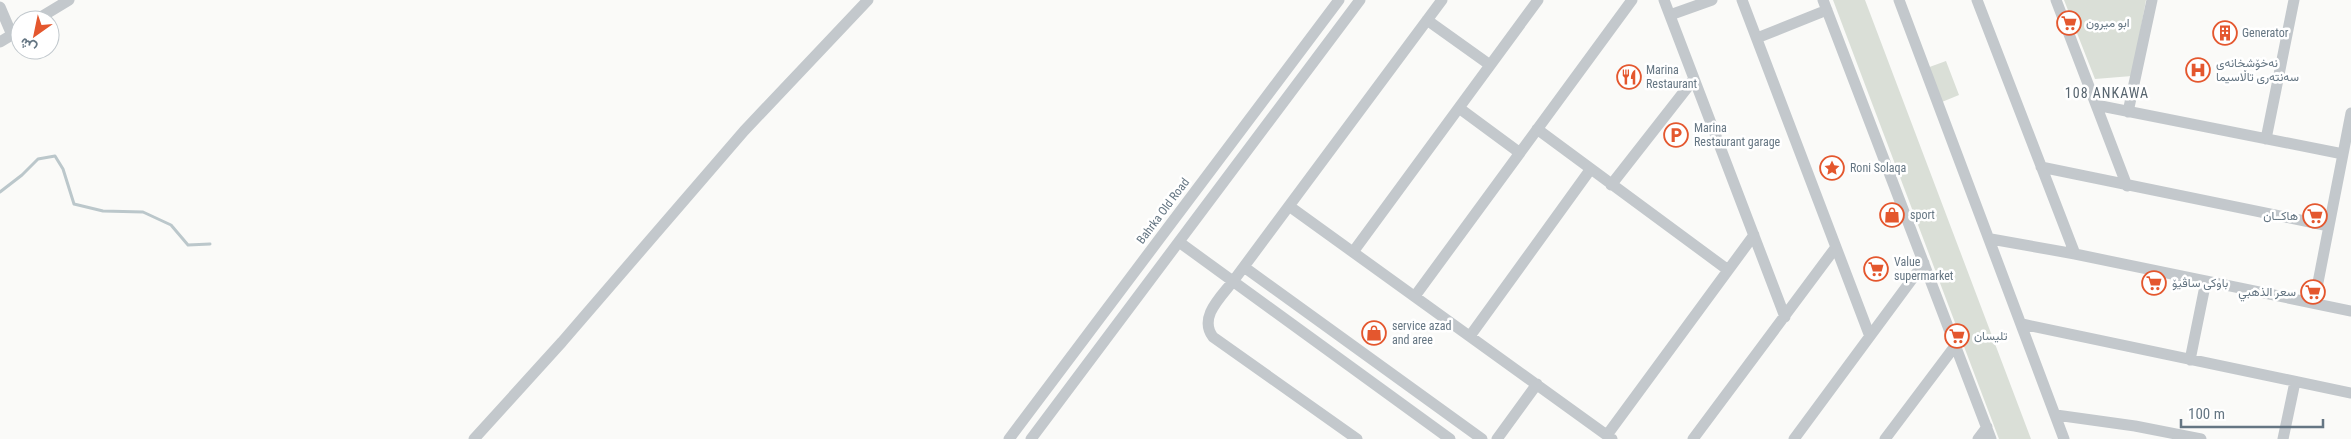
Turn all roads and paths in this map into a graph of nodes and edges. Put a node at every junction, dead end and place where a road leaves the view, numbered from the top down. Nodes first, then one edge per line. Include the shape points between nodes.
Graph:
1 (69, 0) edge
2 (868, 0) edge
3 (1339, 0) edge
4 (1360, 0) edge
5 (1442, 0) edge
6 (1538, 0) edge
7 (1632, 0) edge
8 (1664, 0) edge
9 (1712, 0) edge
10 (1742, 0) edge
11 (1899, 0) edge
12 (1977, 0) edge
13 (2056, 0) edge
14 (2152, 0) edge
15 (2294, 0) edge
16 (1825, 5) edge
17 (0, 7) edge
18 (52, 10) edge
19 (1670, 15) junction
20 (1427, 20) junction
21 (10, 23) edge
22 (1757, 38) junction
23 (1490, 65) junction
24 (1694, 79) junction
25 (2096, 105) junction
26 (1459, 108) junction
27 (2128, 112) junction
28 (2351, 113) edge
29 (1537, 129) junction
30 (2266, 139) junction
31 (1520, 153) junction
32 (2343, 154) junction
33 (2041, 167) junction
34 (1590, 170) junction
35 (1611, 184) junction
36 (2127, 186) junction
37 (1289, 206) junction
38 (2329, 226) junction
39 (1754, 235) junction
40 (1990, 239) junction
41 (1179, 242) junction
42 (1836, 247) junction
43 (1353, 252) junction
44 (2075, 254) junction
45 (1924, 263) junction
46 (1244, 267) junction
47 (1728, 270) junction
48 (1234, 280) junction
49 (2206, 281) junction
50 (1415, 296) junction
51 (2314, 303) junction
52 (2351, 311) edge
53 (1785, 317) junction
54 (2022, 324) junction
55 (1870, 334) junction
56 (1470, 336) junction
57 (1955, 346) junction
58 (2190, 360) junction
59 (2294, 382) junction
60 (1537, 384) junction
61 (2351, 393) edge
62 (2056, 415) junction
63 (2135, 426) junction
64 (1986, 427) junction
65 (1610, 437) edge
66 (474, 439) edge
67 (1009, 439) edge
68 (1031, 439) edge
69 (1357, 439) edge
70 (1450, 439) edge
71 (1482, 439) edge
72 (1497, 439) edge
73 (1693, 439) edge
74 (1794, 439) edge
75 (1885, 439) edge
76 (1978, 439) edge
77 (1991, 439) edge
78 (2064, 439) edge
79 (2140, 439) edge
80 (2201, 439) edge
81 (2283, 439) edge

1 - 18 street
2 - 66 street via 744,131
3 - 67 street, Bahrka Old Road
4 - 41 street
5 - 20 street
6 - 23 street
7 - 29 street
8 - 19 street
9 - 19 street
10 - 22 street
11 - 40 street
12 - 33 street
13 - 25 street
14 - 27 street
15 - 30 street
16 - 22 street
16 - 45 street
17 - 21 street
19 - 24 street
20 - 23 street
20 - 37 street
22 - 42 street
23 - 26 street
24 - 35 street
24 - 39 street
25 - 27 street
25 - 36 street
26 - 31 street
26 - 43 street
27 - 30 street
28 - 32 street
29 - 31 street
29 - 34 street
30 - 32 street
31 - 50 street
32 - 38 street
33 - 36 street
33 - 44 street
34 - 35 street
34 - 56 street
35 - 47 street
36 - 38 street
37 - 43 street
37 - 46 street
38 - 51 street
39 - 47 street
39 - 53 street
40 - 44 street
40 - 54 street
41 - 48 street
41 - 68 street
42 - 53 street
42 - 55 street
43 - 50 street
44 - 49 street
45 - 55 street
45 - 57 street
46 - 48 street
46 - 71 street
47 - 65 street
48 - 69 street via 1206,321 1213,337
48 - 70 street
49 - 51 street
49 - 58 street
50 - 56 street
51 - 52 street
53 - 73 street
54 - 58 street
54 - 62 street
55 - 74 street
56 - 60 street
57 - 64 street
57 - 75 street
58 - 59 street
59 - 61 street
59 - 81 street
60 - 65 street
60 - 72 street
62 - 63 street
62 - 78 street
63 - 79 street
63 - 80 street
64 - 76 street
64 - 77 street

